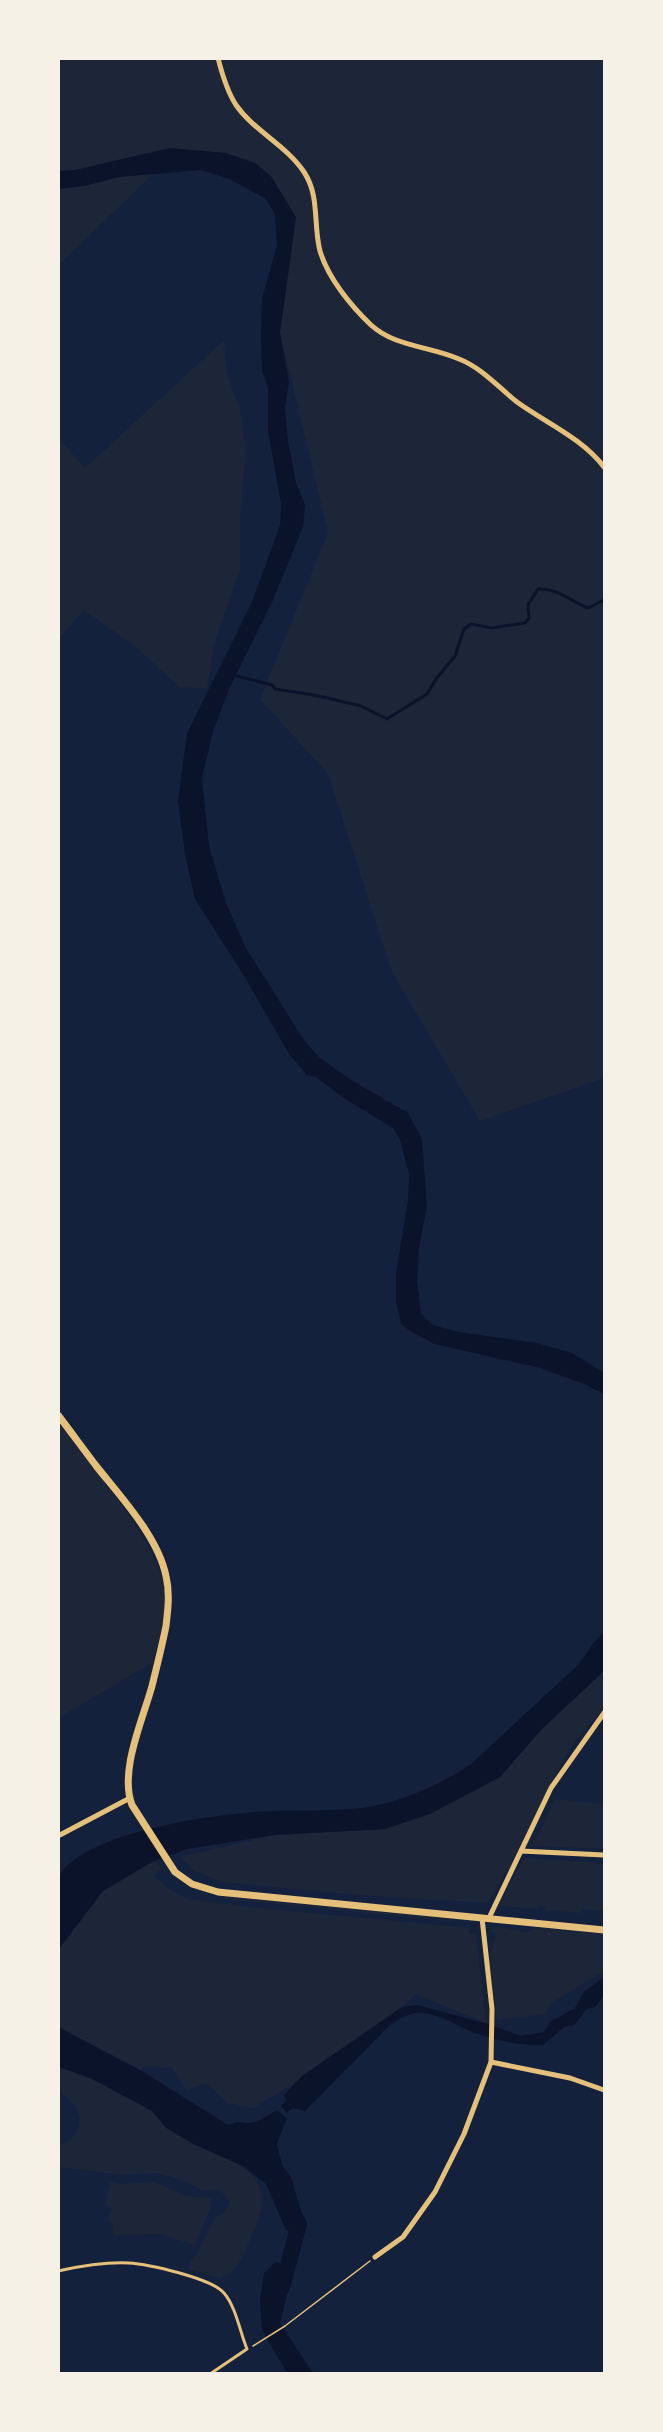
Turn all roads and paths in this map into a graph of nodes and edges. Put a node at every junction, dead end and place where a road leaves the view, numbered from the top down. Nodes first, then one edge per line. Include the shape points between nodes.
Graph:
1 (218, 58) edge
2 (604, 467) edge
3 (58, 1415) edge
4 (604, 1713) edge
5 (130, 1798) junction
6 (58, 1836) edge
7 (521, 1851) junction
8 (604, 1855) edge
9 (485, 1918) junction
10 (604, 1930) edge
11 (491, 2062) junction
12 (604, 2090) edge
13 (375, 2257) joint
14 (58, 2271) edge
15 (247, 2349) junction
16 (210, 2373) edge

1 - 2 street via 236,105 295,161 309,181 324,261 366,320 390,338 469,363 527,409 582,445
3 - 5 street via 125,1502 166,1574 166,1626 134,1748
4 - 7 street via 551,1788
5 - 6 street
5 - 9 street via 175,1872 192,1884 218,1892
7 - 8 street
7 - 9 street
9 - 10 street
9 - 11 street via 492,2009
11 - 12 street via 570,2078
11 - 13 street via 464,2134 435,2192 403,2237
13 - 15 path via 285,2326
14 - 15 lane via 128,2263 209,2283 228,2299
15 - 16 lane

